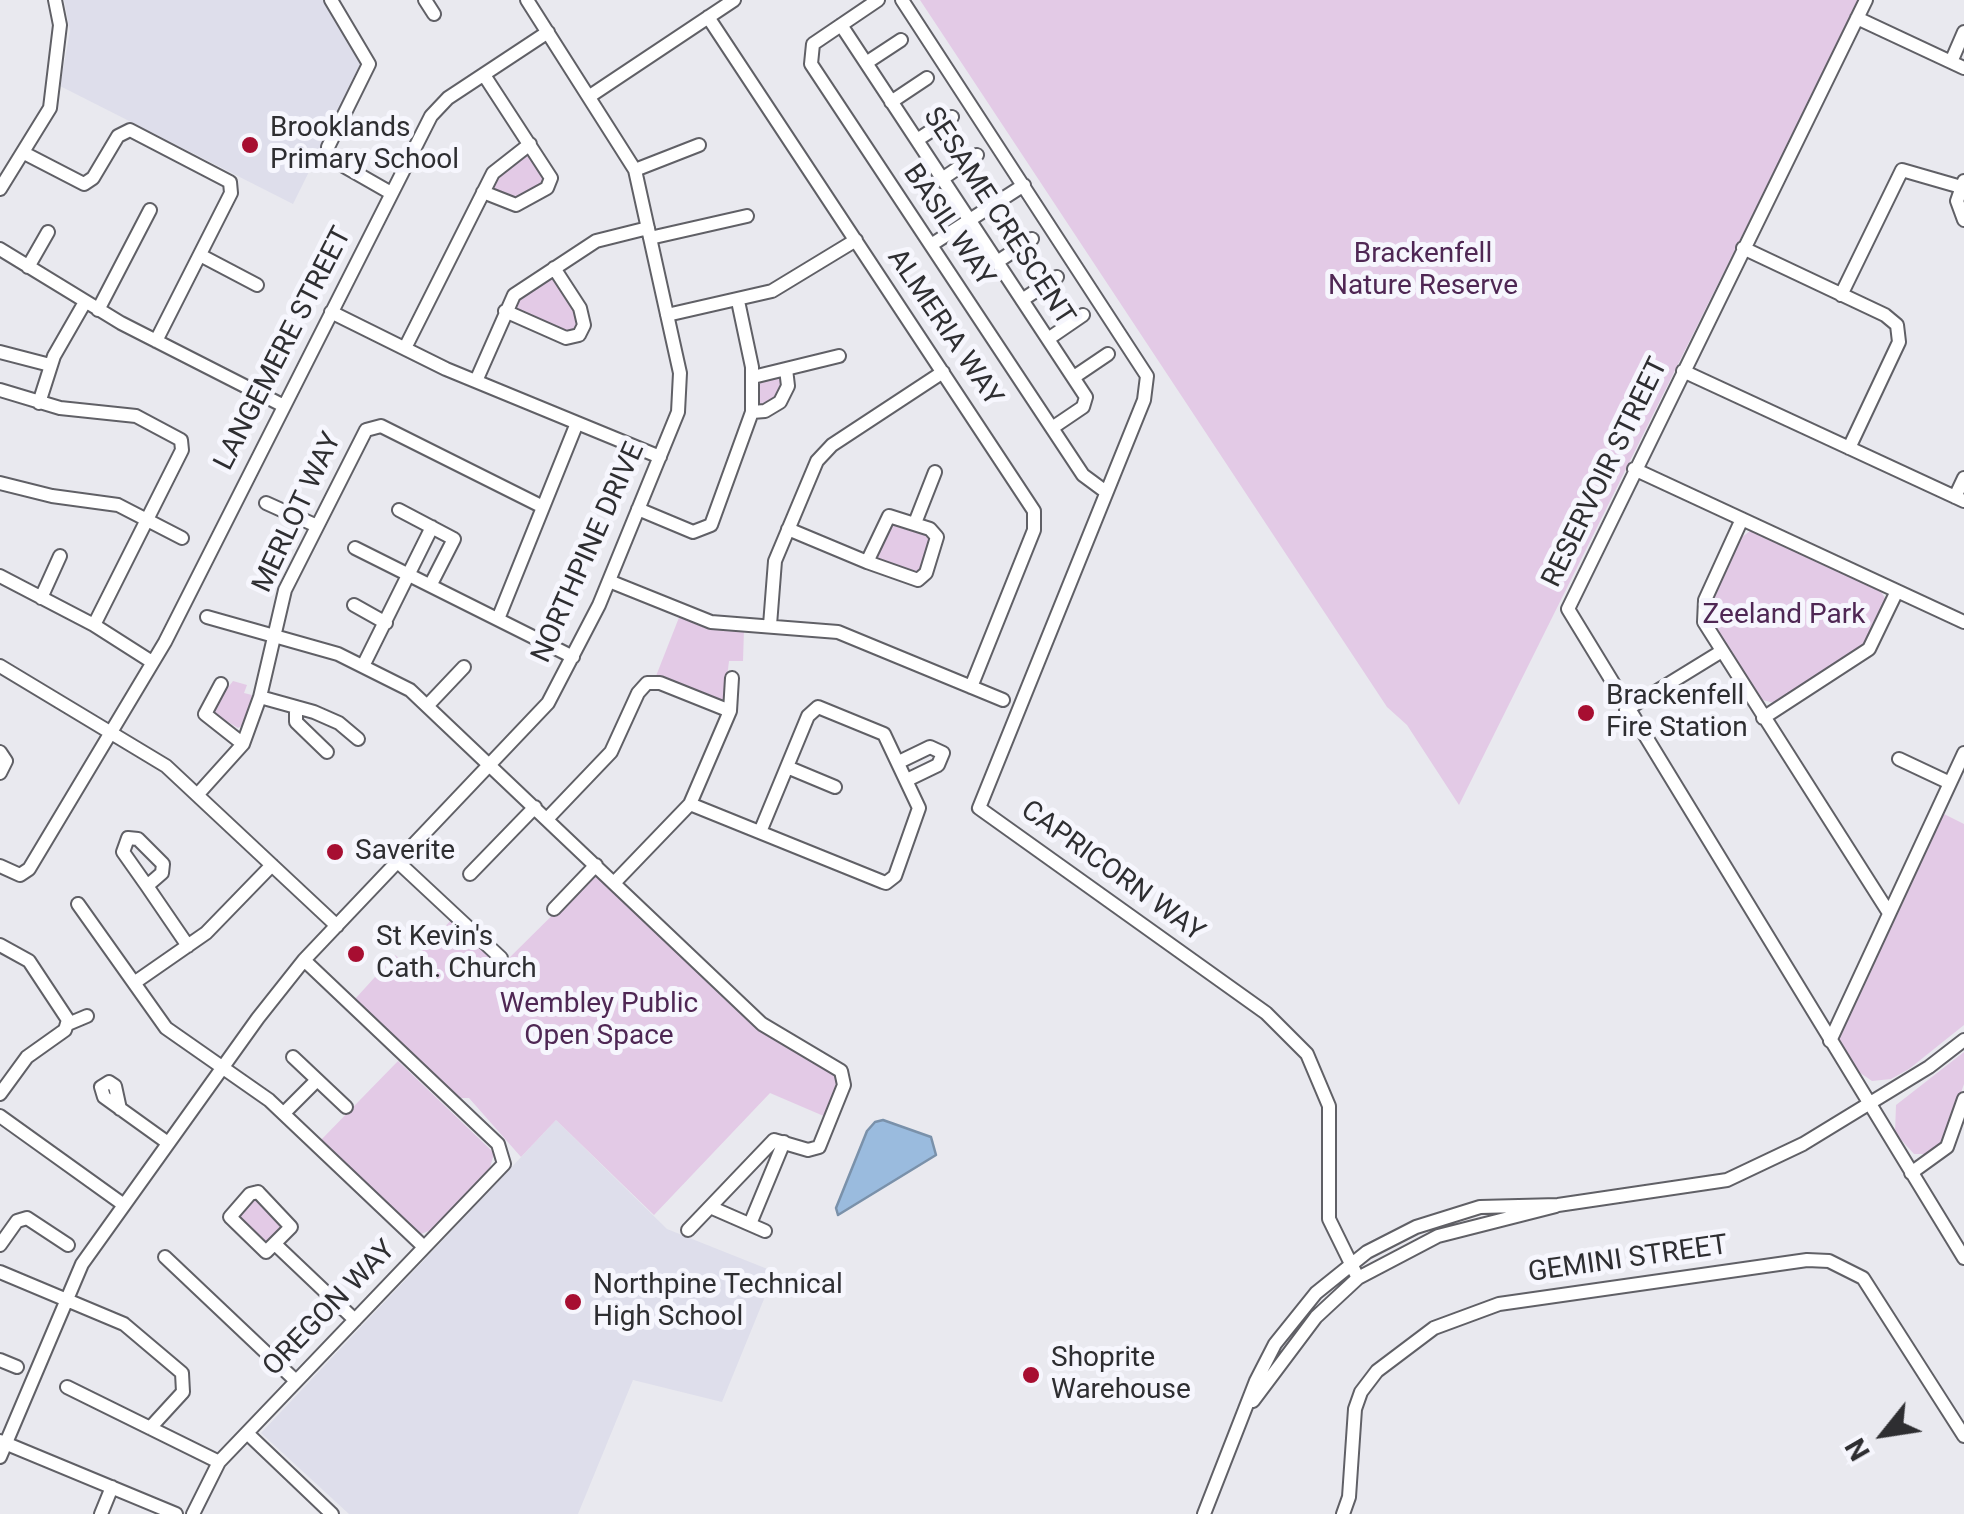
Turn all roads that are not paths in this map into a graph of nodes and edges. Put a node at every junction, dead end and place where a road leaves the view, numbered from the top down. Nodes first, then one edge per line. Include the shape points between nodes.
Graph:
1 (55, 0) edge
2 (331, 0) edge
3 (425, 0) edge
4 (527, 0) edge
5 (734, 0) edge
6 (878, 0) edge
7 (902, 0) edge
8 (1866, 0) edge
9 (434, 14) dead end
10 (708, 17) junction
11 (1856, 18) junction
12 (841, 25) junction
13 (548, 32) junction
14 (1964, 32) edge
15 (901, 40) dead end
16 (866, 63) junction
17 (1957, 65) edge
18 (484, 75) junction
19 (926, 78) dead end
20 (590, 96) junction
21 (892, 102) junction
22 (952, 117) dead end
23 (917, 140) junction
24 (530, 144) junction
25 (699, 145) dead end
26 (24, 153) junction
27 (977, 156) dead end
28 (635, 170) junction
29 (942, 178) junction
30 (1024, 184) junction
31 (1963, 184) edge
32 (0, 189) edge
33 (483, 192) junction
34 (391, 193) junction
35 (150, 210) dead end
36 (747, 216) dead end
37 (970, 220) junction
38 (1964, 220) edge
39 (48, 232) dead end
40 (649, 233) junction
41 (1032, 238) dead end
42 (856, 240) junction
43 (931, 245) junction
44 (1744, 248) junction
45 (0, 249) edge
46 (200, 255) junction
47 (997, 262) junction
48 (28, 267) junction
49 (554, 268) junction
50 (1057, 277) dead end
51 (257, 286) dead end
52 (1840, 294) junction
53 (738, 300) junction
54 (1022, 300) junction
55 (92, 306) junction
56 (331, 312) junction
57 (505, 312) junction
58 (667, 315) junction
59 (1082, 315) dead end
60 (1048, 339) junction
61 (156, 341) junction
62 (405, 348) junction
63 (0, 352) edge
64 (1108, 354) dead end
65 (839, 356) dead end
66 (50, 365) junction
67 (786, 369) junction
68 (1683, 371) junction
69 (944, 372) junction
70 (753, 376) junction
71 (1074, 377) junction
72 (476, 381) junction
73 (0, 390) edge
74 (39, 403) junction
75 (284, 406) junction
76 (752, 412) junction
77 (578, 423) junction
78 (1052, 428) junction
79 (1849, 448) junction
80 (660, 457) junction
81 (1634, 469) junction
82 (935, 472) dead end
83 (1964, 478) edge
84 (0, 482) edge
85 (1106, 492) junction
86 (1960, 499) edge
87 (266, 503) dead end
88 (543, 507) junction
89 (638, 509) junction
90 (398, 510) dead end
91 (148, 519) junction
92 (1742, 519) junction
93 (915, 523) junction
94 (318, 526) junction
95 (432, 528) junction
96 (788, 529) junction
97 (182, 538) dead end
98 (355, 548) dead end
99 (60, 556) dead end
100 (867, 562) junction
101 (410, 573) junction
102 (0, 576) edge
103 (609, 581) junction
104 (430, 584) junction
105 (1897, 590) junction
106 (41, 598) junction
107 (354, 606) dead end
108 (206, 616) dead end
109 (498, 618) junction
110 (1964, 622) edge
111 (386, 623) junction
112 (94, 625) junction
113 (770, 625) junction
114 (276, 637) junction
115 (1722, 651) junction
116 (572, 658) junction
117 (152, 662) junction
118 (0, 666) edge
119 (363, 666) junction
120 (464, 668) dead end
121 (732, 678) dead end
122 (222, 684) dead end
123 (970, 687) junction
124 (260, 698) junction
125 (1003, 700) dead end
126 (428, 705) junction
127 (296, 707) junction
128 (1626, 710) junction
129 (730, 711) junction
130 (1763, 718) junction
131 (111, 730) junction
132 (358, 739) dead end
133 (244, 744) junction
134 (0, 752) edge
135 (327, 752) dead end
136 (1964, 753) edge
137 (1900, 759) dead end
138 (898, 762) junction
139 (490, 765) junction
140 (787, 767) junction
141 (0, 772) edge
142 (907, 780) junction
143 (1950, 783) junction
144 (835, 787) dead end
145 (198, 794) junction
146 (690, 804) junction
147 (534, 807) junction
148 (547, 819) junction
149 (760, 832) junction
150 (398, 862) junction
151 (272, 865) junction
152 (0, 866) edge
153 (596, 866) junction
154 (470, 874) dead end
155 (614, 883) junction
156 (146, 886) dead end
157 (78, 904) dead end
158 (554, 909) dead end
159 (1890, 914) junction
160 (337, 926) junction
161 (0, 945) edge
162 (188, 946) junction
163 (501, 958) dead end
164 (304, 960) junction
165 (134, 983) junction
166 (87, 1016) dead end
167 (68, 1024) junction
168 (1964, 1040) edge
169 (1830, 1041) junction
170 (293, 1057) dead end
171 (222, 1067) junction
172 (317, 1080) junction
173 (0, 1094) edge
174 (1964, 1099) edge
175 (1869, 1104) junction
176 (346, 1107) dead end
177 (120, 1109) dead end
178 (284, 1113) junction
179 (0, 1116) edge
180 (784, 1142) junction
181 (168, 1143) junction
182 (1911, 1173) junction
183 (124, 1204) junction
184 (1558, 1205) junction
185 (710, 1207) junction
186 (750, 1224) junction
187 (688, 1230) dead end
188 (766, 1231) dead end
189 (68, 1244) dead end
190 (0, 1245) edge
191 (276, 1245) junction
192 (424, 1247) junction
193 (165, 1256) dead end
194 (1964, 1258) edge
195 (1349, 1264) junction
196 (0, 1272) edge
197 (1358, 1278) junction
198 (65, 1299) junction
199 (355, 1320) junction
200 (0, 1360) edge
201 (17, 1368) dead end
202 (296, 1381) junction
203 (67, 1387) dead end
204 (1251, 1403) junction
205 (150, 1428) junction
206 (247, 1434) junction
207 (1964, 1436) edge
208 (2, 1447) edge
209 (219, 1462) junction
210 (112, 1488) junction
211 (101, 1514) edge
212 (176, 1514) edge
213 (193, 1514) edge
214 (332, 1514) edge
215 (1204, 1514) edge
216 (1343, 1514) edge

1 - 26 street via 60,25 52,100
2 - 34 street via 369,64 328,158
3 - 9 street
4 - 13 street, NORTHPINE DRIVE
5 - 10 street
6 - 12 street, BASIL WAY
7 - 30 street
8 - 11 street, RESERVOIR STREET
10 - 20 street
10 - 42 street, ALMERIA WAY
11 - 17 street
11 - 44 street, RESERVOIR STREET
12 - 16 street, SESAME CRESCENT
12 - 43 street, BASIL WAY via 814,44 811,64
13 - 18 street, LANGEMERE STREET
13 - 20 street, NORTHPINE DRIVE
14 - 17 street
15 - 16 street
16 - 21 street, SESAME CRESCENT
18 - 24 street
18 - 34 street, LANGEMERE STREET via 431,116
19 - 21 street
20 - 28 street, NORTHPINE DRIVE
21 - 23 street, SESAME CRESCENT
22 - 23 street
23 - 29 street, SESAME CRESCENT
24 - 33 street via 498,167
24 - 33 street via 550,172 548,186 516,206
25 - 28 street
26 - 32 street
26 - 46 street via 84,184 120,134 130,130 224,177 231,194
27 - 29 street
28 - 40 street, NORTHPINE DRIVE
29 - 37 street, SESAME CRESCENT
30 - 37 street
30 - 85 street, CAPRICORN WAY via 1142,362 1148,383
31 - 38 street via 1957,206
31 - 52 street via 1902,170
33 - 62 street
34 - 56 street, LANGEMERE STREET
35 - 55 street
36 - 40 street
37 - 43 street
37 - 47 street, SESAME CRESCENT
39 - 48 street
40 - 49 street via 596,241
40 - 58 street, NORTHPINE DRIVE
41 - 47 street
42 - 53 street via 782,286
42 - 69 street, ALMERIA WAY
43 - 78 street, BASIL WAY
44 - 52 street
44 - 68 street, RESERVOIR STREET
45 - 48 street
46 - 51 street
46 - 61 street
47 - 54 street, SESAME CRESCENT
48 - 55 street
49 - 57 street via 514,294
49 - 57 street via 580,308 579,335 566,338
50 - 54 street
52 - 79 street via 1892,320 1900,333
53 - 58 street
53 - 70 street
54 - 60 street, SESAME CRESCENT
55 - 61 street
55 - 66 street
56 - 62 street
56 - 75 street, LANGEMERE STREET
57 - 72 street
58 - 80 street, NORTHPINE DRIVE via 682,392
59 - 60 street
60 - 71 street, SESAME CRESCENT
61 - 75 street
62 - 72 street
63 - 66 street
64 - 71 street
65 - 67 street
66 - 74 street
67 - 70 street
67 - 76 street via 788,386 780,402
68 - 79 street
68 - 81 street, RESERVOIR STREET
69 - 96 street via 826,450
69 - 123 street, ALMERIA WAY via 1035,516
70 - 76 street
71 - 78 street via 1086,403
72 - 77 street
73 - 74 street
74 - 91 street via 136,416 177,435 182,442
75 - 117 street, LANGEMERE STREET
76 - 89 street via 706,530 694,532
77 - 80 street
77 - 88 street
78 - 85 street, BASIL WAY via 1084,475
79 - 86 street
80 - 89 street, NORTHPINE DRIVE
81 - 92 street
81 - 128 street, RESERVOIR STREET via 1568,605 1571,621
82 - 93 street
83 - 86 street
84 - 91 street via 118,504
85 - 195 street, CAPRICORN WAY via 979,808 1266,1013 1307,1054 1328,1106 1329,1219
87 - 94 street
88 - 94 street, MERLOT WAY via 374,425 364,432
88 - 109 street
89 - 103 street, NORTHPINE DRIVE
90 - 95 street
91 - 97 street
91 - 112 street
92 - 105 street
92 - 115 street via 1703,606 1704,622
93 - 100 street via 886,518
93 - 100 street via 938,540 921,579
94 - 114 street, MERLOT WAY via 282,598
95 - 101 street
95 - 104 street via 454,539
96 - 100 street
96 - 113 street via 772,575
98 - 101 street
99 - 106 street
101 - 104 street
101 - 111 street
102 - 106 street
103 - 113 street via 711,622
103 - 116 street, NORTHPINE DRIVE
104 - 109 street
105 - 110 street
105 - 130 street via 1869,649
106 - 112 street
107 - 111 street
108 - 114 street
109 - 116 street
111 - 119 street
112 - 117 street
113 - 123 street via 838,632
114 - 119 street
114 - 124 street, MERLOT WAY
115 - 128 street
115 - 130 street
116 - 139 street, NORTHPINE DRIVE via 543,710
117 - 131 street, LANGEMERE STREET
118 - 131 street
119 - 126 street
120 - 126 street
121 - 129 street
122 - 133 street via 206,714
123 - 125 street
124 - 127 street
124 - 133 street, MERLOT WAY
126 - 139 street
127 - 132 street via 340,723
127 - 135 street via 298,724
128 - 169 street, RESERVOIR STREET
129 - 146 street
129 - 148 street via 647,683 611,752
130 - 159 street
131 - 145 street
131 - 152 street, LANGEMERE STREET via 29,869 14,874
133 - 145 street, MERLOT WAY
134 - 141 street via 6,761
136 - 143 street
137 - 143 street
138 - 140 street via 882,732 818,707 809,712
138 - 142 street
138 - 142 street via 930,748 943,752 938,765
139 - 147 street
139 - 150 street, NORTHPINE DRIVE
140 - 144 street
140 - 149 street
142 - 149 street via 919,816 889,882
143 - 159 street
145 - 151 street
146 - 149 street
146 - 155 street
147 - 148 street
147 - 154 street
148 - 153 street
150 - 160 street, NORTHPINE DRIVE
150 - 163 street
151 - 160 street
151 - 162 street
153 - 155 street
153 - 158 street
155 - 180 street via 762,1024 844,1074 819,1146 808,1150
156 - 162 street
157 - 165 street
159 - 169 street
160 - 164 street, NORTHPINE DRIVE
161 - 167 street via 30,961
162 - 165 street
164 - 171 street, NORTHPINE DRIVE
164 - 192 street, OREGON WAY via 498,1144 504,1164
165 - 171 street via 166,1028
166 - 167 street
167 - 173 street via 27,1057
168 - 175 street
169 - 175 street, RESERVOIR STREET
170 - 172 street
171 - 178 street
171 - 181 street, NORTHPINE DRIVE
172 - 176 street
172 - 178 street
174 - 182 street via 1948,1147
175 - 182 street, RESERVOIR STREET
175 - 184 street via 1727,1180
177 - 181 street
178 - 192 street
179 - 183 street
180 - 185 street via 774,1140
180 - 186 street
181 - 183 street, NORTHPINE DRIVE
182 - 194 street, RESERVOIR STREET
183 - 198 street, NORTHPINE DRIVE
184 - 195 street via 1521,1203 1441,1218
184 - 197 street via 1438,1236
185 - 186 street
185 - 187 street
186 - 188 street
189 - 190 street via 24,1218
191 - 191 street via 290,1224 252,1192 231,1220 264,1252
191 - 199 street
192 - 199 street, OREGON WAY
193 - 202 street
195 - 197 street
195 - 204 street via 1307,1302 1275,1344
196 - 198 street
197 - 204 street via 1303,1331
198 - 205 street via 124,1324 184,1376 183,1392
198 - 208 street, NORTHPINE DRIVE
199 - 202 street, OREGON WAY
200 - 201 street
202 - 206 street, OREGON WAY
203 - 205 street
204 - 215 street
205 - 209 street
206 - 209 street, OREGON WAY
206 - 214 street
207 - 216 street, GEMINI STREET via 1863,1278 1830,1261 1806,1260 1499,1304 1434,1328 1377,1371 1361,1392
208 - 210 street
209 - 213 street, OREGON WAY
210 - 211 street
210 - 212 street

